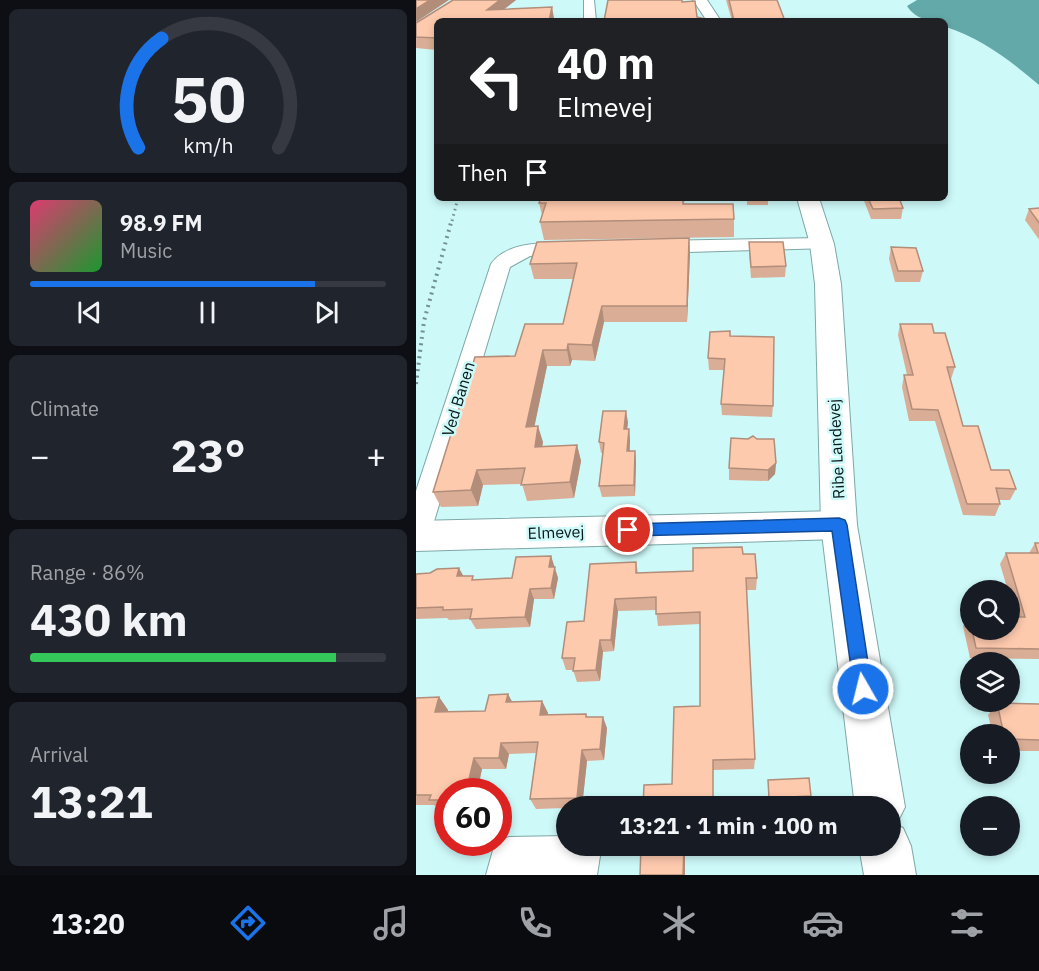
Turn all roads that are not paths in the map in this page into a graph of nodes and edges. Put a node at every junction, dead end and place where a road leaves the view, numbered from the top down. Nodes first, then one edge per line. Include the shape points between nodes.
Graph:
1 (700, 0) edge
2 (715, 11) edge
3 (809, 201) edge
4 (822, 243) junction
5 (636, 247) edge
6 (589, 248) edge
7 (839, 525) junction
8 (416, 535) edge
9 (878, 796) edge
10 (887, 856) edge
11 (506, 875) edge
12 (577, 875) edge
13 (890, 875) edge

1 - 2 main road
3 - 4 main road, Ribe Landevej
4 - 5 street
4 - 7 main road, Ribe Landevej via 828,284
6 - 8 street, Ved Banen via 530,249 501,264
7 - 8 street, Elmevej
7 - 9 main road, Ribe Landevej
10 - 13 main road
11 - 12 street via 509,857 580,856

